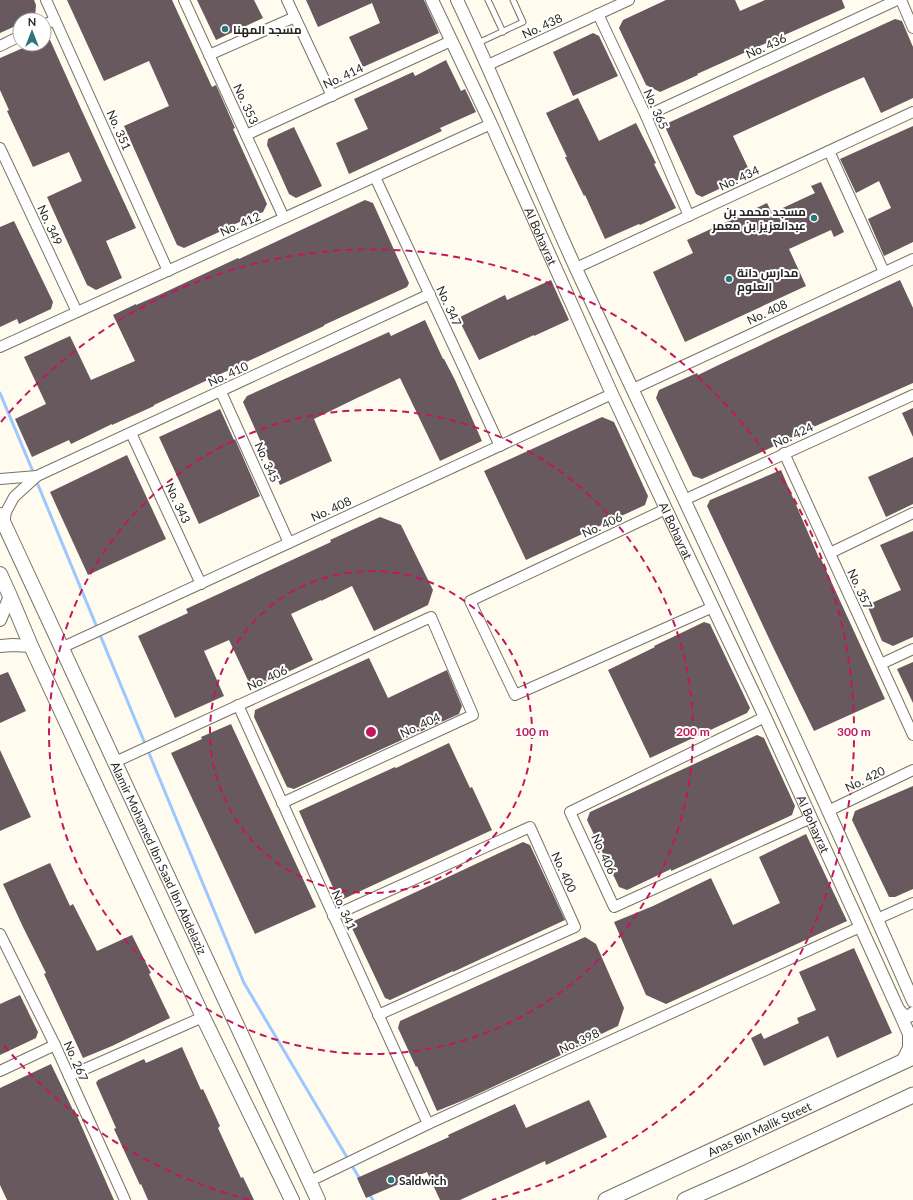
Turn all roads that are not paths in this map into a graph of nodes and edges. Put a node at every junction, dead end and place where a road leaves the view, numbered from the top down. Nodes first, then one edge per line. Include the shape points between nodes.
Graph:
1 (46, 0) edge
2 (184, 0) edge
3 (287, 0) edge
4 (432, 0) edge
5 (457, 0) edge
6 (488, 0) edge
7 (513, 0) edge
8 (629, 0) edge
9 (897, 0) edge
10 (901, 0) edge
11 (598, 14) junction
12 (295, 17) junction
13 (55, 20) junction
14 (52, 21) edge
15 (913, 28) edge
16 (503, 32) junction
17 (12, 40) edge
18 (451, 41) junction
19 (478, 44) junction
20 (0, 46) edge
21 (209, 55) junction
22 (488, 65) junction
23 (332, 96) junction
24 (913, 112) edge
25 (646, 116) junction
26 (491, 124) junction
27 (246, 135) junction
28 (0, 148) edge
29 (829, 151) junction
30 (375, 177) junction
31 (689, 216) junction
32 (284, 218) junction
33 (913, 259) edge
34 (575, 266) junction
35 (168, 271) junction
36 (558, 272) junction
37 (884, 272) junction
38 (430, 294) junction
39 (77, 312) junction
40 (0, 347) edge
41 (633, 390) junction
42 (221, 392) junction
43 (612, 394) junction
44 (913, 395) edge
45 (131, 433) junction
46 (500, 446) junction
47 (784, 453) junction
48 (37, 476) junction
49 (0, 479) edge
50 (684, 500) junction
51 (666, 509) junction
52 (913, 513) edge
53 (2, 520) edge
54 (289, 543) junction
55 (830, 553) junction
56 (0, 574) edge
57 (200, 584) junction
58 (10, 596) junction
59 (713, 607) junction
60 (431, 617) joint
61 (0, 620) edge
62 (0, 646) edge
63 (31, 646) junction
64 (61, 648) junction
65 (913, 649) edge
66 (880, 664) junction
67 (238, 706) junction
68 (765, 717) junction
69 (913, 735) edge
70 (115, 762) junction
71 (913, 770) edge
72 (282, 803) junction
73 (828, 811) junction
74 (812, 818) junction
75 (913, 903) edge
76 (333, 916) junction
77 (877, 919) junction
78 (860, 927) junction
79 (0, 934) edge
80 (913, 1001) edge
81 (898, 1009) junction
82 (913, 1014) edge
83 (378, 1015) junction
84 (202, 1017) junction
85 (55, 1045) junction
86 (907, 1060) edge
87 (0, 1071) edge
88 (69, 1076) junction
89 (913, 1096) edge
90 (428, 1124) junction
91 (310, 1181) junction
92 (124, 1200) edge
93 (292, 1200) edge
94 (318, 1200) edge
95 (606, 1200) edge
96 (685, 1200) edge

1 - 13 street, No. 351
2 - 21 street, No. 353
3 - 12 street
4 - 18 street, Al Bohayrat
5 - 19 street, Al Bohayrat
6 - 16 lane
7 - 16 lane via 523,22
8 - 11 street, No. 438
9 - 25 street, No. 436
10 - 15 street
11 - 22 street, No. 438
11 - 25 street, No. 365
12 - 21 street
12 - 23 street
13 - 14 street
13 - 35 street, No. 351
16 - 19 lane
17 - 20 street
18 - 23 street, No. 414
18 - 26 street, Al Bohayrat
19 - 22 street, Al Bohayrat
21 - 27 street, No. 353
22 - 34 street, Al Bohayrat
23 - 27 street, No. 414
24 - 29 street, No. 434
25 - 31 street, No. 365
26 - 30 street, No. 412
26 - 36 street, Al Bohayrat
27 - 32 street, No. 353
28 - 39 street, No. 349
29 - 31 street, No. 434
29 - 37 street
30 - 32 street, No. 412
30 - 38 street, No. 347
31 - 34 street, No. 434
32 - 35 street, No. 412
33 - 37 street, No. 408
34 - 36 street
34 - 41 street, Al Bohayrat
35 - 39 street, No. 412
36 - 43 street, Al Bohayrat
37 - 41 street, No. 408
38 - 42 street, No. 410
38 - 46 street, No. 347
39 - 40 street, No. 412
41 - 50 street, Al Bohayrat
42 - 45 street, No. 410
42 - 54 street, No. 345
43 - 46 street, No. 408
43 - 51 street, Al Bohayrat
44 - 47 street, No. 424
45 - 48 street, No. 410
45 - 57 street, No. 343
46 - 54 street, No. 408
47 - 50 street, No. 424
47 - 55 street, No. 357
48 - 49 street
48 - 53 street via 14,497
50 - 73 street, Al Bohayrat
51 - 59 street, Al Bohayrat
51 - 59 street, No. 406 via 470,601 511,688 515,695
52 - 55 street
53 - 64 main road, Alamir Mohamed Ibn Saad Ibn Abdelaziz
54 - 57 street, No. 408
55 - 66 street, No. 357
56 - 58 main road
57 - 64 street, No. 408
58 - 61 street
58 - 63 main road
59 - 68 street, Al Bohayrat
60 - 67 street, No. 406
60 - 72 street, No. 404 via 472,715
62 - 63 street
63 - 84 main road
64 - 70 main road, Alamir Mohamed Ibn Saad Ibn Abdelaziz
65 - 66 street
66 - 69 street, No. 357
67 - 70 street, No. 406
67 - 72 street, No. 341
68 - 74 street, Al Bohayrat
68 - 74 street, No. 406 via 570,812 614,907
70 - 91 main road, Alamir Mohamed Ibn Saad Ibn Abdelaziz
71 - 73 street, No. 420
72 - 76 street, No. 341
73 - 77 street, Al Bohayrat
74 - 78 street, Al Bohayrat
75 - 77 street
76 - 83 street, No. 341
76 - 83 street, No. 400 via 530,827 575,927
77 - 80 street, Al Bohayrat
78 - 81 street, Al Bohayrat
78 - 90 street, No. 398
79 - 85 street, No. 267
81 - 82 street via 904,1016
81 - 86 street, Al Bohayrat via 909,1034
83 - 90 street, No. 341
84 - 88 street
84 - 93 main road
85 - 87 street
85 - 88 street, No. 267
86 - 95 main road, Anas Bin Malik Street
88 - 92 street, No. 267
89 - 96 main road
90 - 91 street, No. 398
91 - 94 main road, Alamir Mohamed Ibn Saad Ibn Abdelaziz

